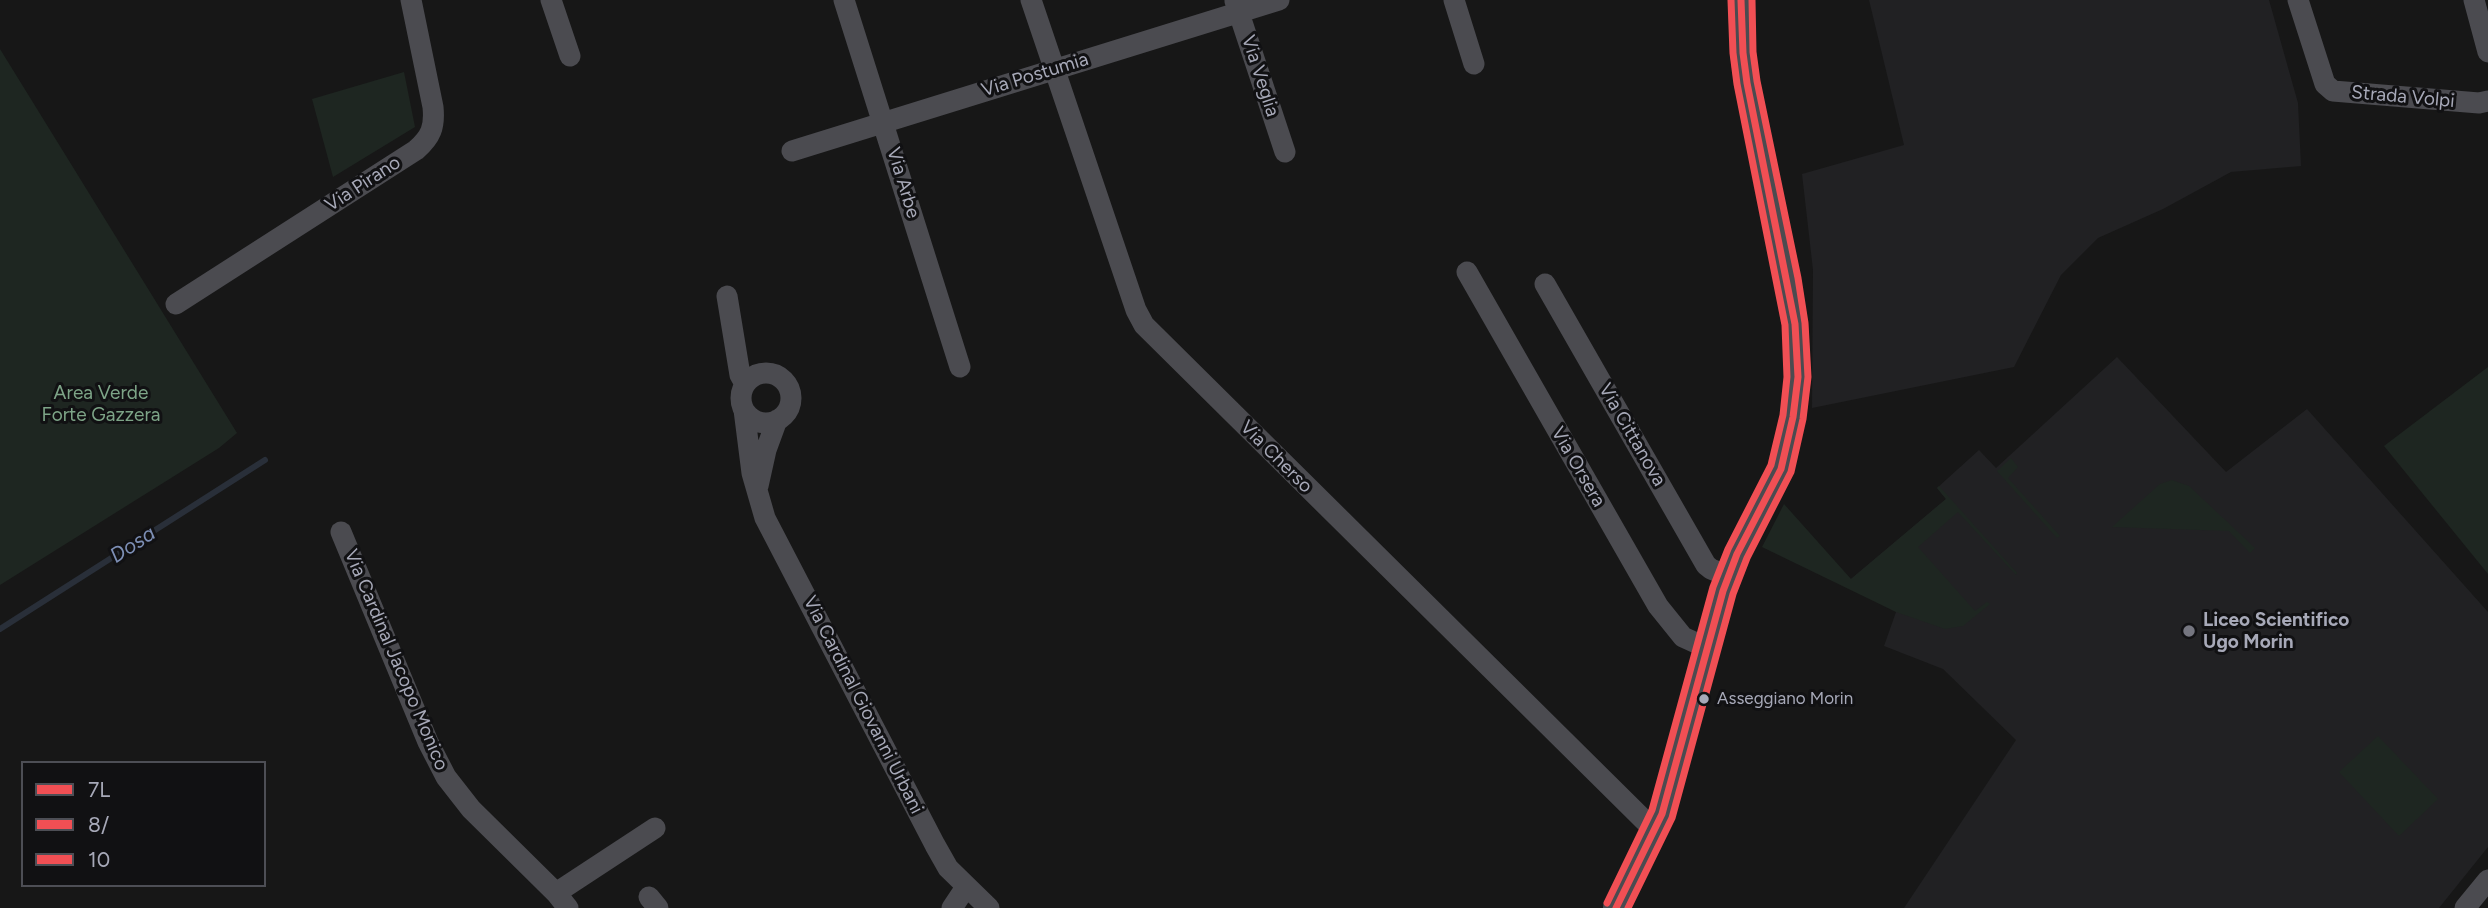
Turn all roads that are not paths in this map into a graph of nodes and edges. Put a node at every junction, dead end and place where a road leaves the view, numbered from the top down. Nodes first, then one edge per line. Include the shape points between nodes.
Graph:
1 (411, 0) edge
2 (551, 0) edge
3 (844, 0) edge
4 (1031, 0) edge
5 (1279, 0) edge
6 (1454, 0) edge
7 (1741, 0) edge
8 (2298, 0) edge
9 (2474, 0) edge
10 (1237, 6) edge
11 (2488, 52) edge
12 (570, 56) dead end
13 (1474, 64) dead end
14 (1056, 70) junction
15 (2488, 101) edge
16 (884, 121) junction
17 (792, 151) dead end
18 (1285, 152) dead end
19 (1467, 272) dead end
20 (1545, 284) dead end
21 (727, 296) dead end
22 (176, 304) dead end
23 (960, 368) dead end
24 (745, 384) junction
25 (744, 410) junction
26 (777, 420) junction
27 (758, 488) junction
28 (341, 532) dead end
29 (1727, 576) junction
30 (1705, 648) junction
31 (655, 828) dead end
32 (1654, 830) junction
33 (965, 887) junction
34 (2485, 890) edge
35 (562, 900) edge
36 (952, 908) edge
37 (989, 908) edge
38 (1616, 908) edge
39 (2465, 908) edge

1 - 22 street, Via Pirano via 433,107 431,134 416,149
2 - 12 street
3 - 16 street, Via Arbe
4 - 14 street, Via Cherso
5 - 10 street, Via Postumia
6 - 13 street
7 - 29 street via 1747,83 1788,280 1798,377 1781,469
8 - 15 street, Strada Volpi via 2325,83 2333,90
9 - 11 street
10 - 14 street, Via Postumia
10 - 18 street, Via Veglia
14 - 16 street, Via Postumia
14 - 32 street, Via Cherso via 1144,325
16 - 17 street, Via Postumia
16 - 23 street, Via Arbe
19 - 30 street, Via Orsera via 1658,606 1683,637
20 - 29 street, Via Cittanova via 1706,565
21 - 24 street
24 - 25 street via 741,394
24 - 26 street via 763,373 786,383 789,408
25 - 26 street via 760,422
25 - 27 street, Via Cardinal Giovanni Urbani
26 - 27 street
27 - 33 street, Via Cardinal Giovanni Urbani via 765,518 935,845
28 - 35 street, Via Cardinal Jacopo Monico via 446,777 471,809
29 - 30 street
30 - 32 street via 1670,788
31 - 35 street
32 - 38 street
33 - 36 street
33 - 37 street, Via Cardinal Giovanni Urbani
34 - 39 street

